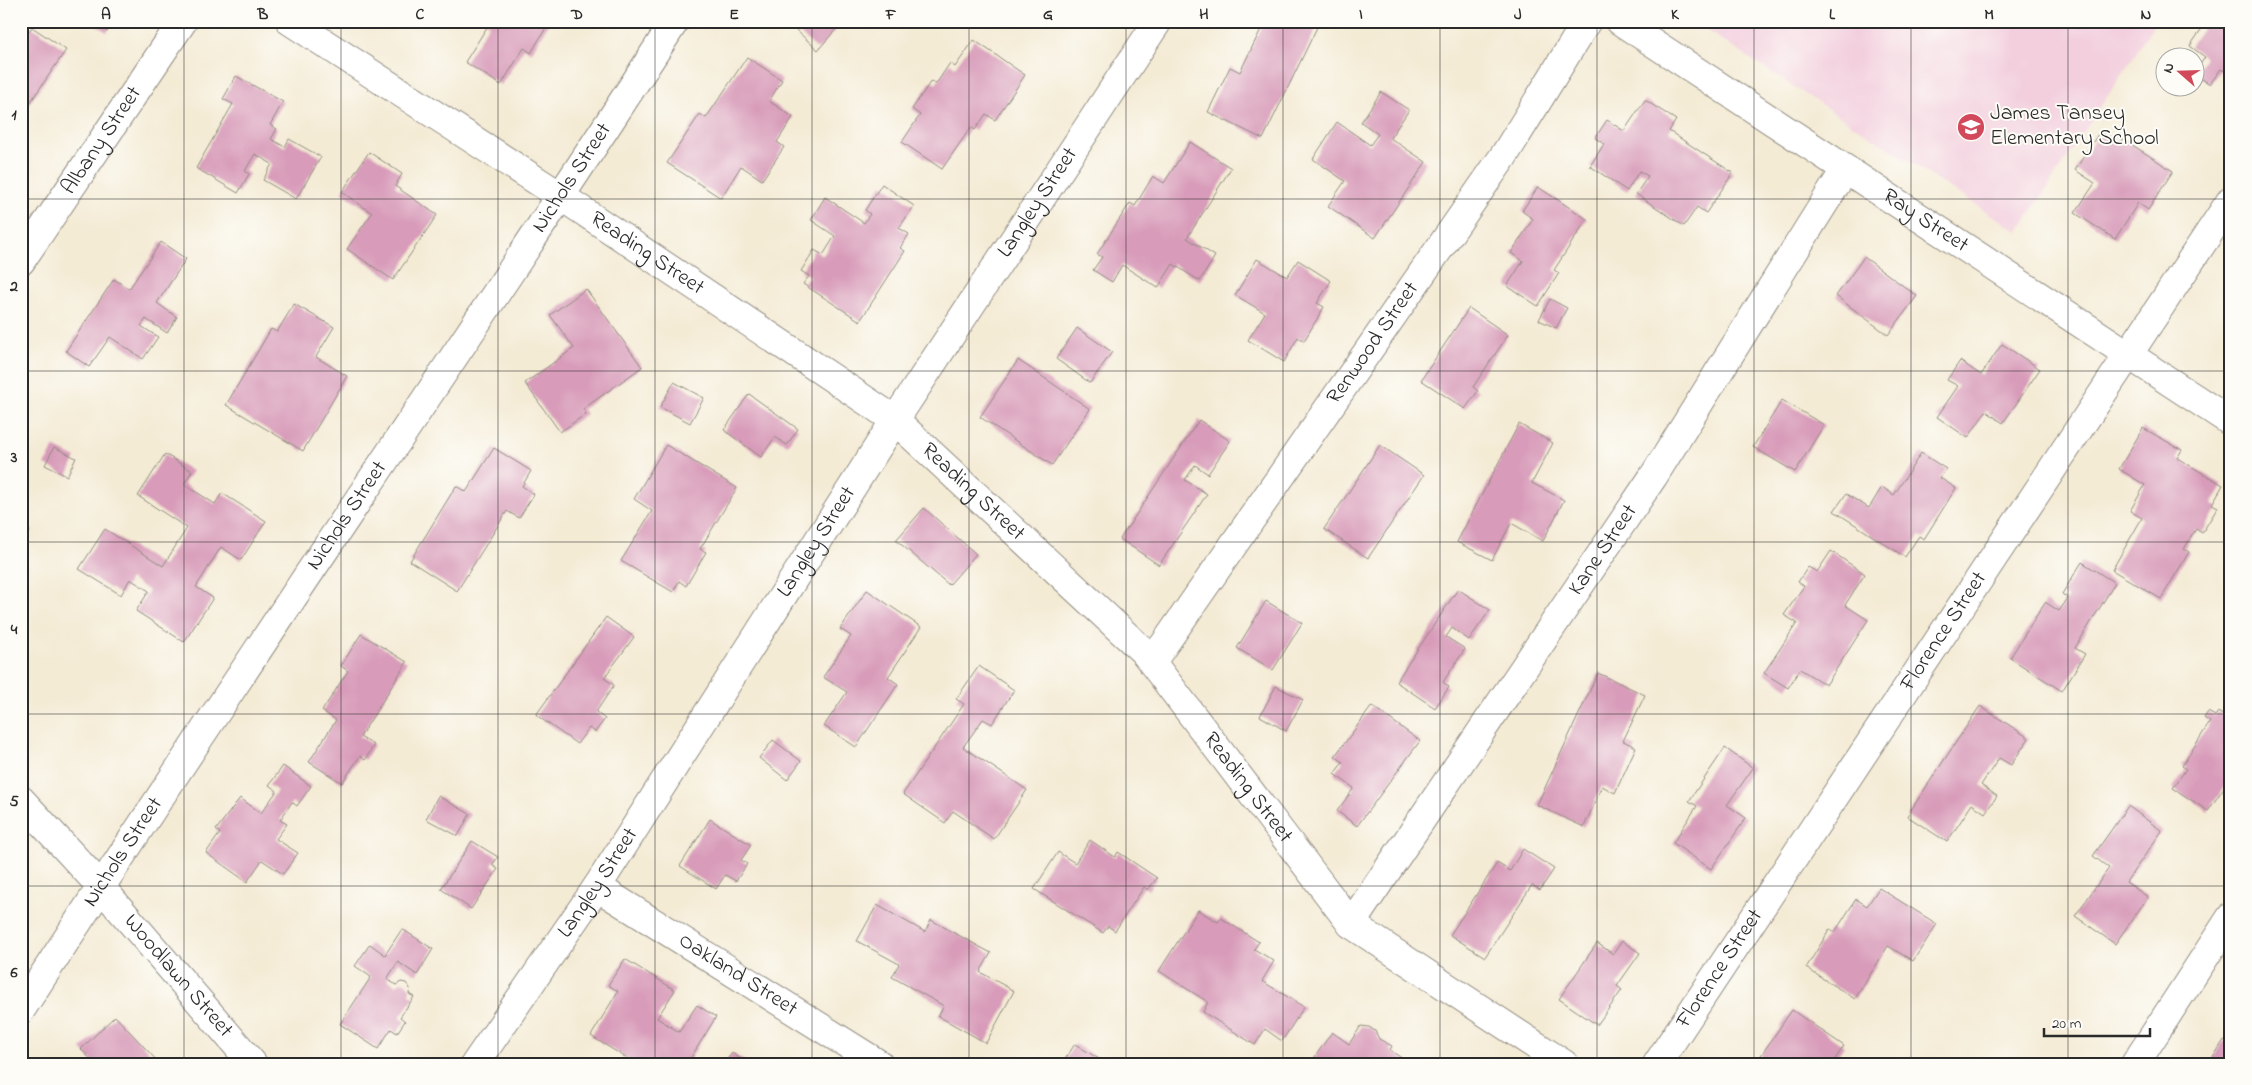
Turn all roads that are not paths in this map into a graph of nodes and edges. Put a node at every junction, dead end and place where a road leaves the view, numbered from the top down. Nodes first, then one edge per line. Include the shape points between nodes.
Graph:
1 (182, 21) edge
2 (290, 21) edge
3 (675, 21) edge
4 (1158, 21) edge
5 (1587, 21) edge
6 (1620, 21) edge
7 (1845, 170) junction
8 (562, 197) junction
9 (2231, 200) edge
10 (21, 261) edge
11 (2129, 356) junction
12 (895, 420) junction
13 (2231, 422) edge
14 (1152, 662) junction
15 (21, 800) edge
16 (100, 886) junction
17 (597, 886) junction
18 (2231, 917) edge
19 (1351, 924) junction
20 (21, 1010) edge
21 (254, 1064) edge
22 (475, 1064) edge
23 (879, 1064) edge
24 (1564, 1064) edge
25 (1657, 1064) edge
26 (2135, 1064) edge

1 - 10 street, Albany Street
2 - 8 street, Reading Street
3 - 8 street, Nichols Street
4 - 12 street, Langley Street
5 - 14 street, Renwood Street via 1500,162
6 - 7 street, Ray Street
7 - 11 street, Ray Street
7 - 19 street, Kane Street via 1654,477
8 - 12 street, Reading Street
8 - 16 street, Nichols Street
9 - 11 street, Florence Street
11 - 13 street, Ray Street
11 - 25 street, Florence Street
12 - 14 street, Reading Street
12 - 17 street, Langley Street
14 - 19 street, Reading Street
15 - 16 street, Woodlawn Street
16 - 20 street, Nichols Street
16 - 21 street, Woodlawn Street
17 - 22 street, Langley Street
17 - 23 street, Oakland Street
18 - 26 street
19 - 24 street, Reading Street

